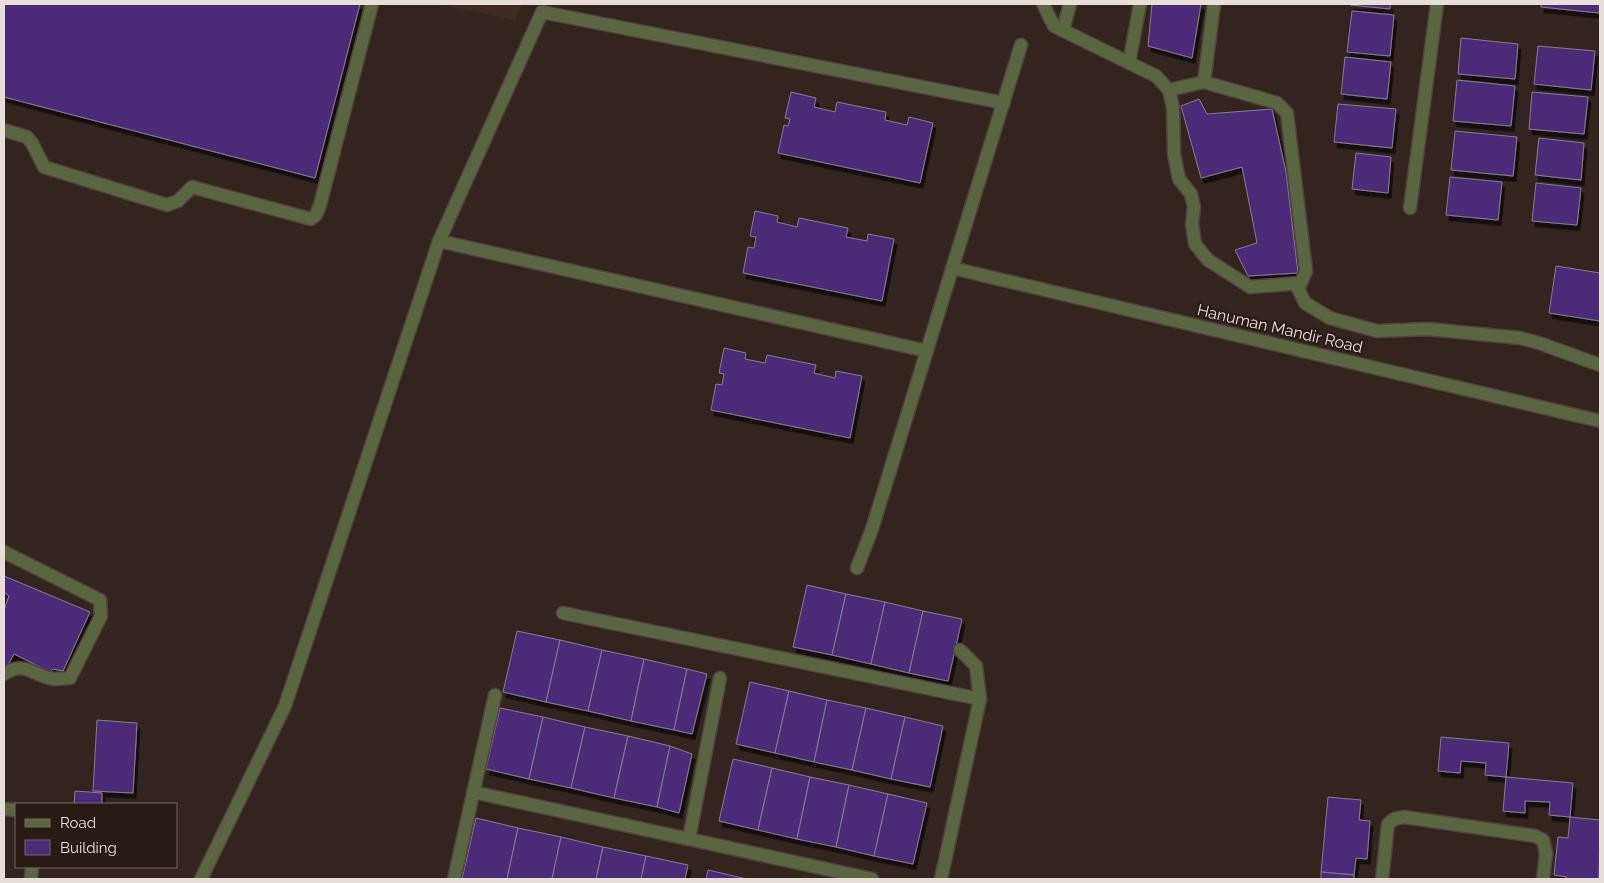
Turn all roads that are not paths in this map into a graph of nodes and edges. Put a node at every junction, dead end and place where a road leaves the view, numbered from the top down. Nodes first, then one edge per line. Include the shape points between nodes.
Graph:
1 (372, 4) edge
2 (1044, 4) edge
3 (1070, 4) edge
4 (1140, 4) edge
5 (1214, 4) edge
6 (1437, 4) edge
7 (1063, 30) junction
8 (1021, 45) dead end
9 (1129, 63) junction
10 (1204, 82) junction
11 (1169, 90) junction
12 (1004, 103) junction
13 (4, 130) edge
14 (1410, 208) dead end
15 (439, 241) junction
16 (952, 268) junction
17 (1296, 284) junction
18 (926, 352) junction
19 (1600, 366) edge
20 (1600, 421) edge
21 (4, 552) edge
22 (857, 568) dead end
23 (562, 613) dead end
24 (960, 650) dead end
25 (4, 674) edge
26 (720, 678) dead end
27 (495, 695) dead end
28 (980, 699) junction
29 (473, 792) junction
30 (688, 839) junction
31 (32, 879) edge
32 (40, 879) edge
33 (200, 879) edge
34 (454, 879) edge
35 (872, 879) edge
36 (941, 879) edge
37 (1382, 879) edge
38 (1543, 879) edge

1 - 13 street via 324,191 316,215 311,219 192,187 178,202 167,205 44,167 27,137
2 - 7 street via 1054,26
3 - 7 street
4 - 9 street
5 - 10 street
6 - 14 street
7 - 9 street
8 - 12 street
9 - 11 street via 1156,76
10 - 11 street
10 - 17 street via 1277,102 1287,113 1306,271 1301,283
11 - 17 street via 1173,108 1174,154 1179,179 1191,194 1195,244 1208,260 1250,287
12 - 15 street via 542,12
12 - 16 street
15 - 18 street
15 - 33 street via 285,706
16 - 18 street
16 - 20 street, Hanuman Mandir Road
17 - 19 street via 1306,303 1330,318 1377,331 1428,329 1520,338
18 - 22 street
21 - 25 street via 100,600 101,616 70,678 54,679 20,667
23 - 28 street
24 - 28 street via 976,666
26 - 30 street
27 - 29 street
28 - 36 street
29 - 30 street
29 - 34 street
30 - 35 street
31 - 32 street
37 - 38 street via 1388,824 1404,817 1535,836 1543,840 1546,853

